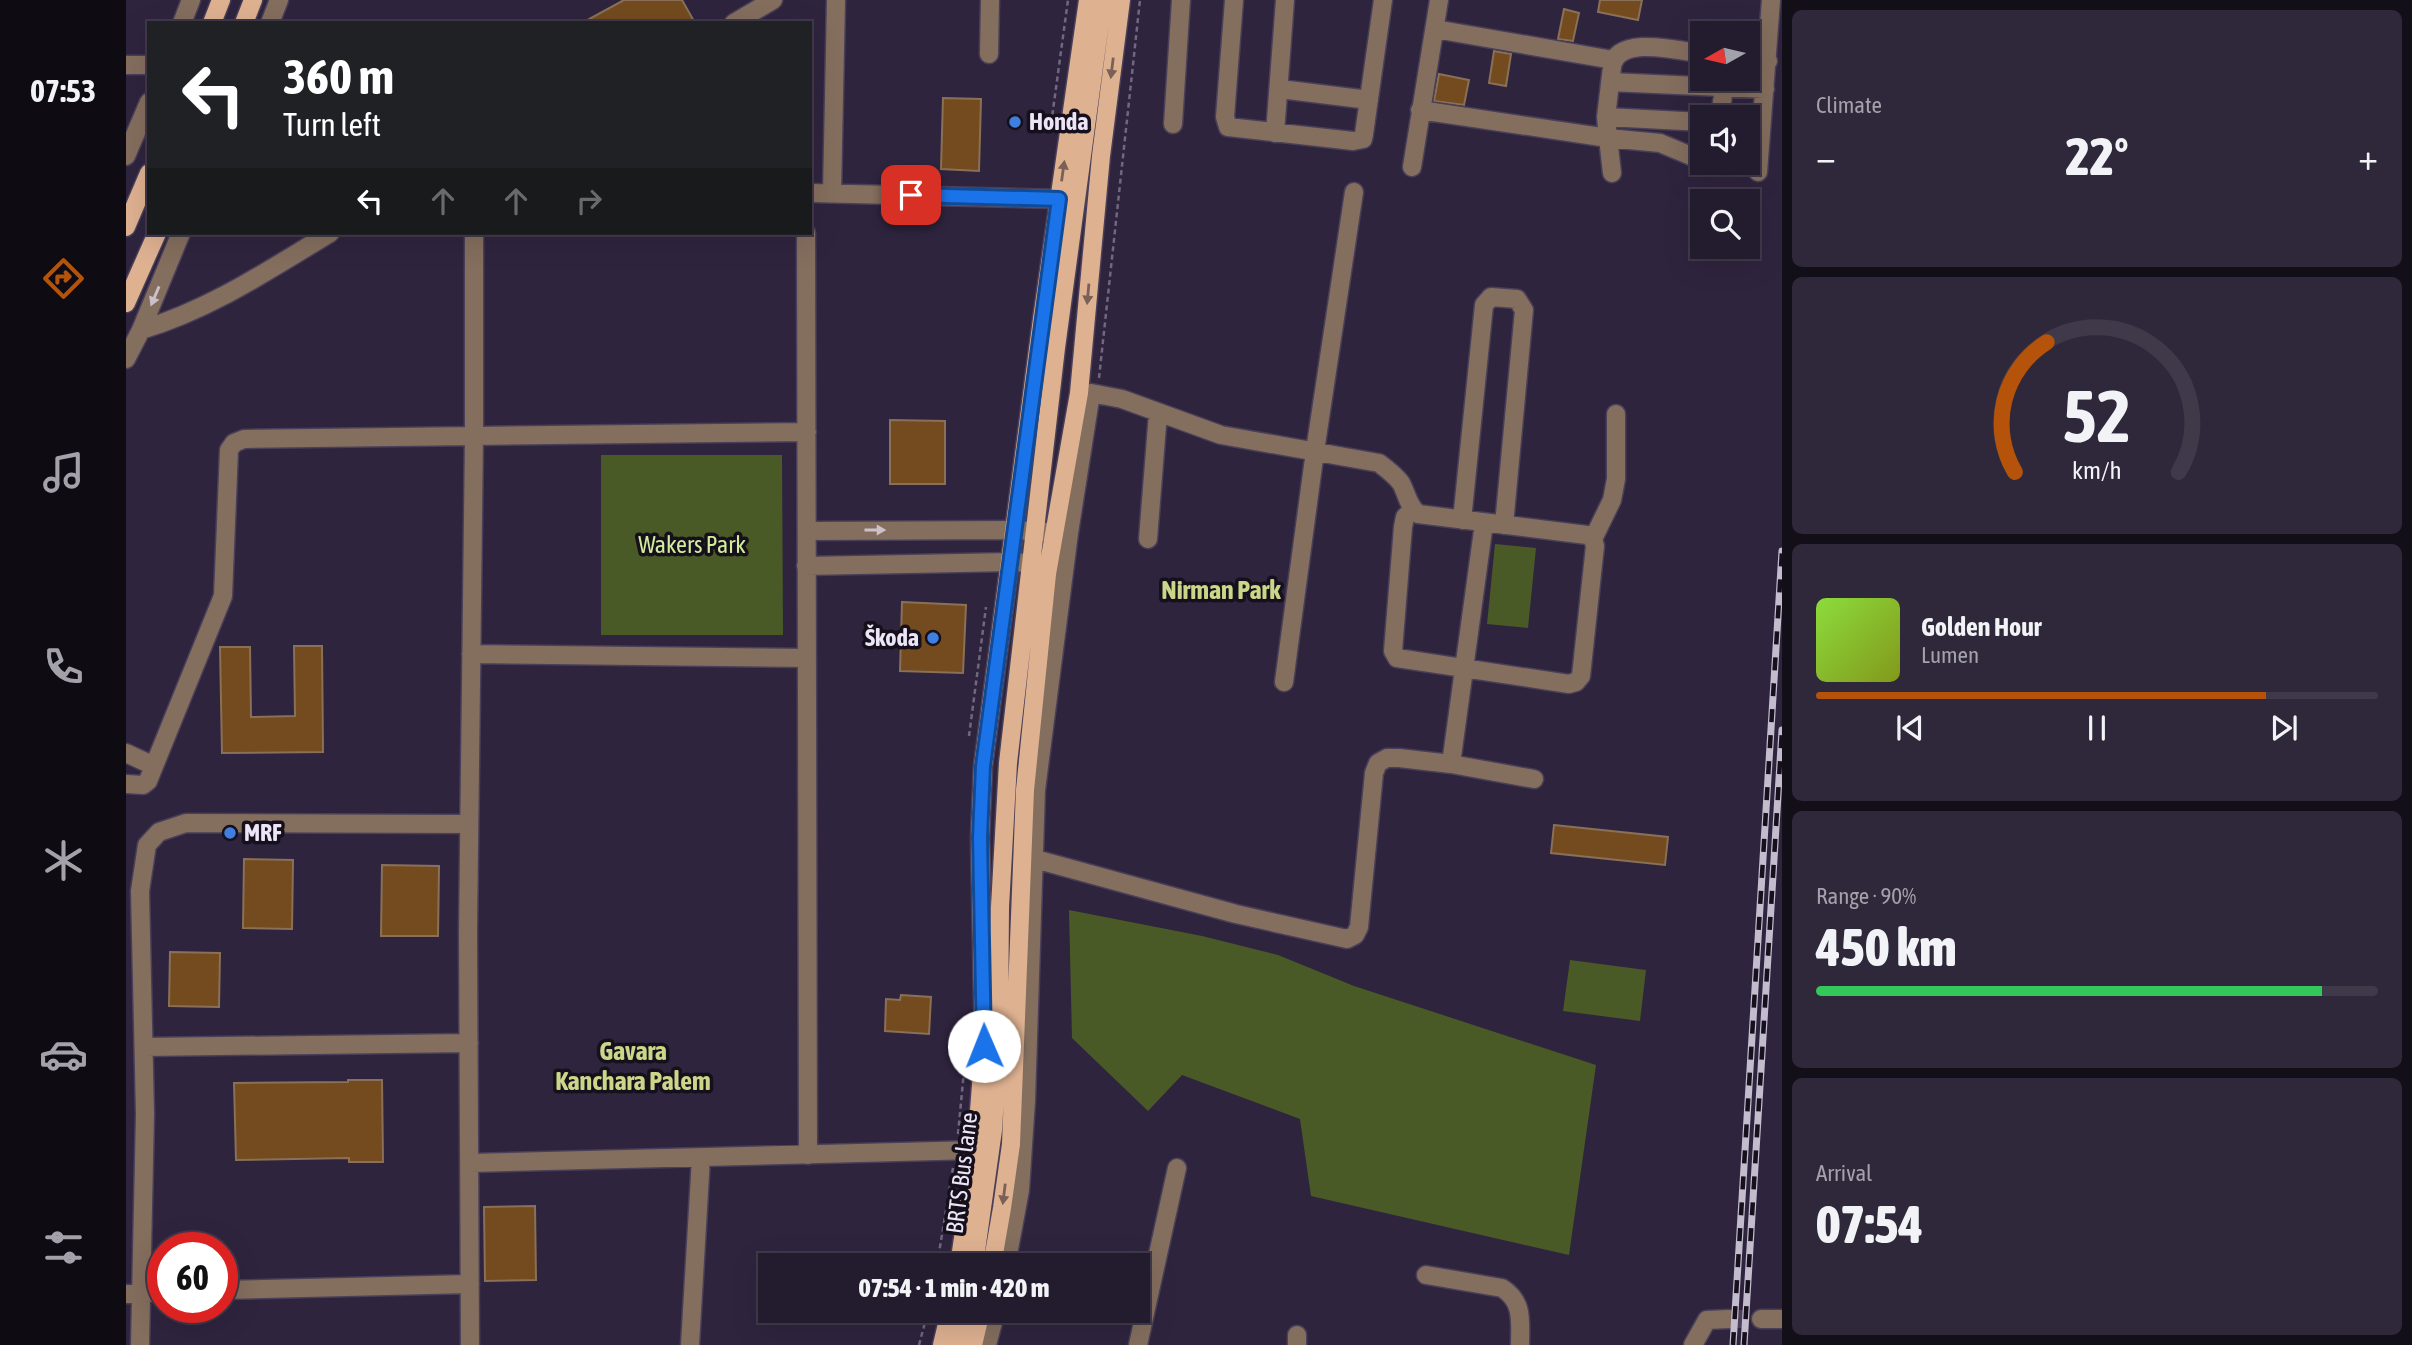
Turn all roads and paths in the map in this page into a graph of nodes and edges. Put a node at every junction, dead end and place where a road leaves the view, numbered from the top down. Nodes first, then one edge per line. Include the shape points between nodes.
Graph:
1 (191, 0) edge
2 (221, 0) edge
3 (253, 0) edge
4 (279, 0) edge
5 (773, 0) edge
6 (836, 0) edge
7 (990, 0) edge
8 (1088, 0) edge
9 (1102, 0) edge
10 (1121, 0) edge
11 (1140, 0) edge
12 (1181, 0) edge
13 (1234, 0) edge
14 (1284, 0) edge
15 (1383, 0) edge
16 (1439, 0) edge
17 (1771, 0) edge
18 (183, 21) edge
19 (213, 21) edge
20 (245, 21) edge
21 (271, 21) edge
22 (737, 21) edge
23 (1435, 29) junction
24 (1690, 53) edge
25 (989, 54) dead end
26 (1613, 60) junction
27 (1760, 60) edge
28 (1768, 61) junction
29 (126, 65) edge
30 (147, 65) edge
31 (1610, 82) junction
32 (1690, 86) edge
33 (1280, 89) junction
34 (1760, 89) edge
35 (1765, 89) junction
36 (1369, 100) junction
37 (147, 107) edge
38 (1420, 110) junction
39 (1606, 117) junction
40 (1690, 121) edge
41 (1173, 124) dead end
42 (1275, 133) junction
43 (1608, 138) junction
44 (1760, 148) edge
45 (127, 152) edge
46 (1690, 155) edge
47 (1412, 167) dead end
48 (1612, 173) dead end
49 (147, 178) edge
50 (1354, 192) dead end
51 (812, 193) edge
52 (832, 193) junction
53 (1059, 199) junction
54 (126, 227) edge
55 (156, 235) edge
56 (180, 235) edge
57 (327, 235) edge
58 (474, 235) edge
59 (806, 235) edge
60 (126, 303) edge
61 (141, 330) junction
62 (126, 359) edge
63 (1098, 394) junction
64 (1158, 413) junction
65 (1616, 414) dead end
66 (807, 432) junction
67 (474, 436) junction
68 (1315, 451) junction
69 (1412, 510) junction
70 (1462, 520) junction
71 (1483, 523) junction
72 (1504, 525) junction
73 (1013, 530) junction
74 (807, 531) junction
75 (1053, 532) junction
76 (1148, 539) dead end
77 (1593, 539) junction
78 (1011, 562) junction
79 (1049, 564) junction
80 (806, 566) junction
81 (471, 654) junction
82 (807, 658) junction
83 (1464, 669) junction
84 (1284, 682) dead end
85 (126, 753) edge
86 (1451, 764) junction
87 (154, 766) junction
88 (1534, 779) dead end
89 (126, 784) edge
90 (469, 824) junction
91 (1029, 857) junction
92 (134, 952) edge
93 (470, 1043) junction
94 (144, 1047) junction
95 (976, 1150) junction
96 (808, 1155) junction
97 (701, 1158) junction
98 (471, 1163) junction
99 (1177, 1168) dead end
100 (961, 1253) edge
101 (976, 1253) edge
102 (994, 1253) edge
103 (1008, 1253) edge
104 (1150, 1274) edge
105 (1426, 1275) dead end
106 (470, 1284) junction
107 (238, 1290) edge
108 (134, 1293) edge
109 (1729, 1319) tunnel mouth
110 (1761, 1319) tunnel mouth
111 (1782, 1320) edge
112 (925, 1323) edge
113 (947, 1323) edge
114 (963, 1323) edge
115 (978, 1323) edge
116 (993, 1323) edge
117 (1140, 1323) edge
118 (139, 1345) edge
119 (470, 1345) edge
120 (690, 1345) edge
121 (919, 1345) edge
122 (942, 1345) edge
123 (958, 1345) edge
124 (973, 1345) edge
125 (987, 1345) edge
126 (1138, 1345) edge
127 (1520, 1345) edge
128 (1693, 1345) edge

1 - 18 street
2 - 19 main road
3 - 20 main road
4 - 21 street
5 - 22 street
6 - 52 street
7 - 25 street
53 -> 8 main road
9 - 75 main road via 1056,348
10 -> 75 main road via 1079,393
11 - 63 path
12 - 41 street
13 - 42 street via 1226,123 1228,127
14 - 33 street
15 - 36 street
16 - 23 street
17 - 28 street
23 - 26 street
23 - 38 street
24 - 26 street via 1633,47
26 - 31 street
27 - 28 street
28 - 35 street
29 - 30 street
31 - 32 street
31 - 39 street
33 - 36 street
33 - 42 street
34 - 35 street
35 - 44 street
36 - 42 street via 1363,139
37 - 45 street
38 - 43 street
38 - 47 street
39 - 40 street
39 - 43 street
43 - 46 street via 1660,143
43 - 48 street
49 - 54 main road
50 - 68 street
51 - 52 street
52 - 53 street
53 - 73 main road
55 - 60 main road
56 -> 61 street
57 - 61 street via 239,289
58 - 67 street
59 - 66 street
61 - 62 street
63 - 64 street
63 - 75 street via 1091,393
64 - 68 street via 1233,438
64 - 76 street
65 - 77 street via 1616,479 1612,500
66 - 67 street
66 - 74 street
67 - 81 street
67 - 87 street via 244,439 234,443 229,450 223,596
68 - 69 street via 1379,463 1401,484
68 - 84 street
69 - 70 street
69 - 83 street via 1403,527 1393,651 1405,660
70 - 71 street
70 - 72 street via 1484,305 1491,297 1510,298 1517,299 1524,310
71 - 72 street
71 - 83 street
72 - 77 street
74 -> 73 street
73 - 75 street
73 - 78 main road
74 - 80 street
75 - 79 main road
77 - 83 street via 1581,676 1576,682
78 - 79 street
78 - 80 street
78 - 95 main road via 983,766 984,1046
79 - 91 main road via 1025,790
79 - 101 main road, BRTS Bus lane via 1008,763 993,1130
80 - 82 street
81 - 82 street
81 - 90 street
82 - 96 street
83 - 86 street
85 - 87 street
86 - 88 street
86 - 91 street via 1399,758 1378,763 1359,927 1347,939 1236,914
87 - 89 street via 143,785
90 - 92 street via 173,826 147,845
90 - 93 street
91 -> 102 main road via 1010,1144
91 - 103 street via 1026,1101 1020,1190
92 - 94 street
93 - 94 street
93 - 98 street
94 - 108 street via 145,1114
95 - 96 street
95 - 100 main road
96 - 97 street
97 - 98 street
97 - 120 street
98 - 106 street
99 - 104 street
105 - 127 street via 1502,1288 1513,1294 1518,1304
106 - 107 street
106 - 119 street
108 - 118 street
109 - 128 street via 1707,1320
110 - 111 street
112 - 121 path
113 - 122 main road
114 - 123 main road
115 - 124 main road
116 - 125 street
117 - 126 street

